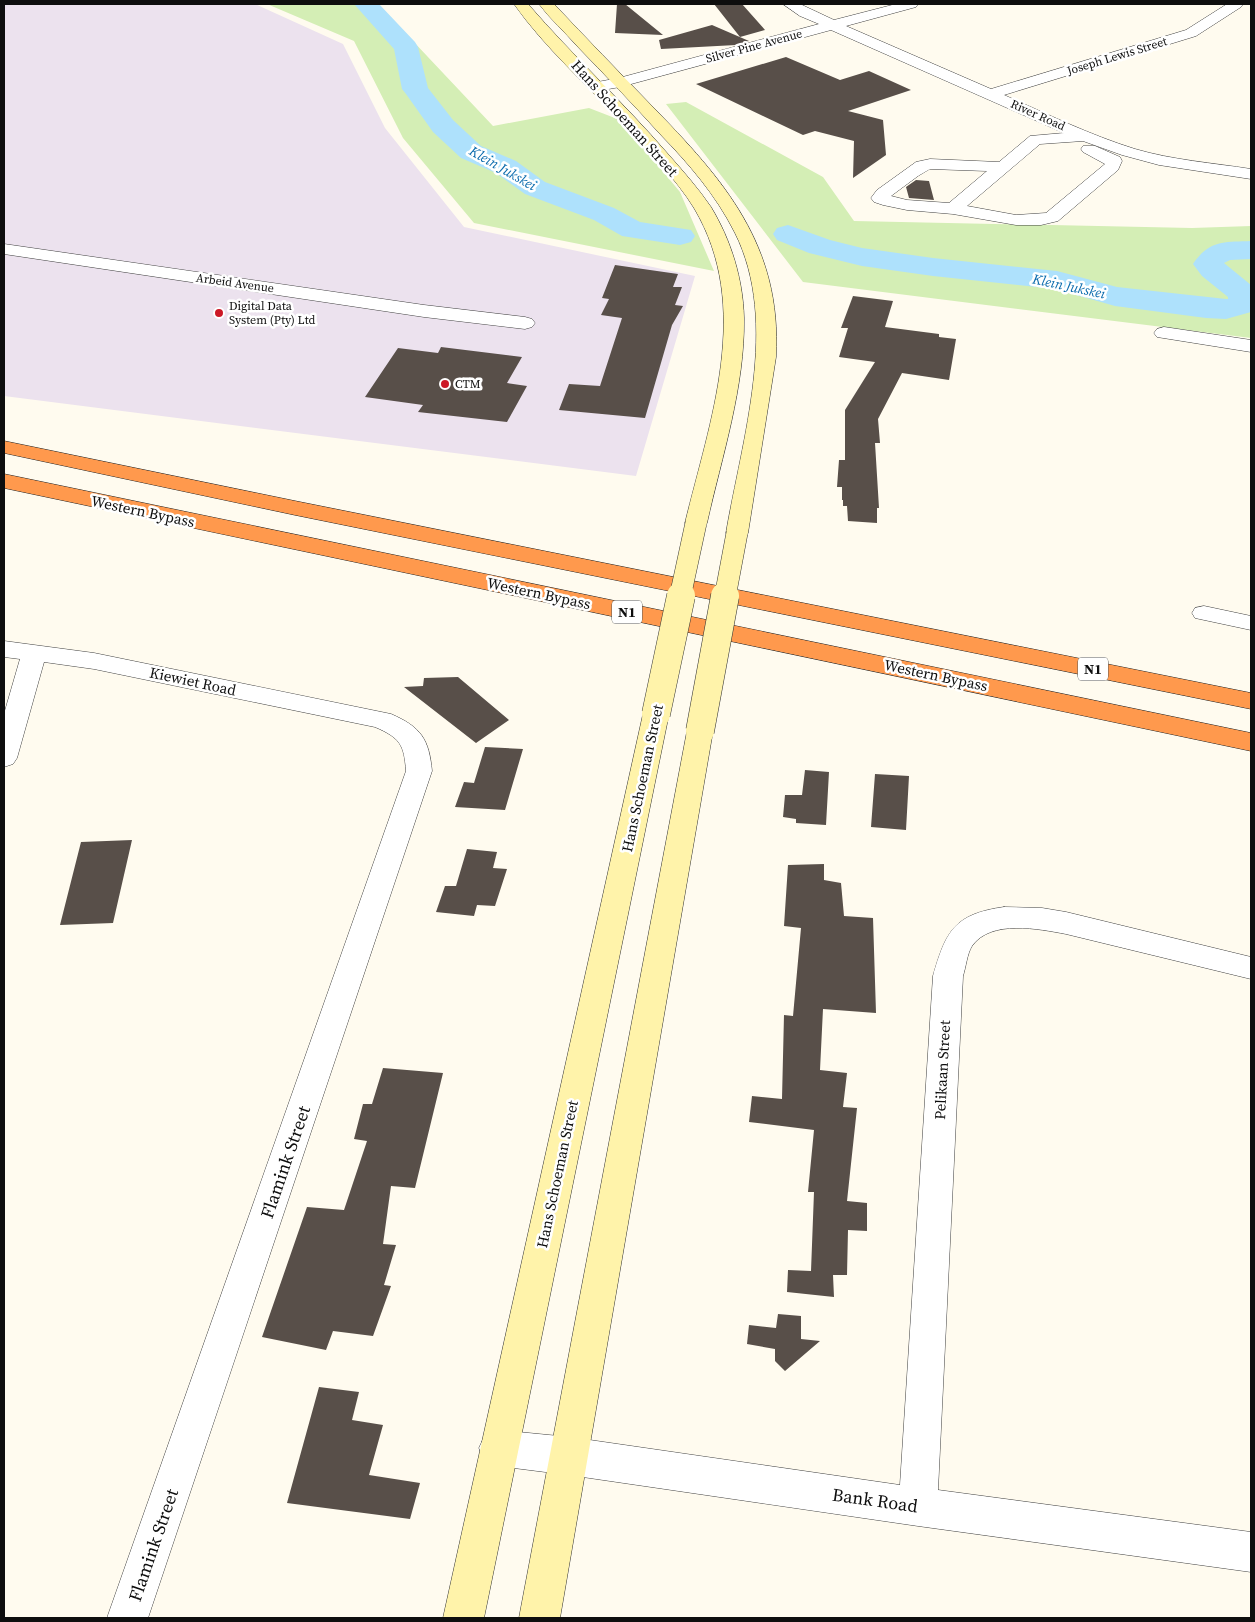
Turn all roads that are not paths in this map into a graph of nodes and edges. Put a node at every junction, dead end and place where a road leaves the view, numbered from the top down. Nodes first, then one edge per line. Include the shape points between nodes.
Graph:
1 (521, 4) edge
2 (546, 4) edge
3 (790, 4) edge
4 (912, 4) edge
5 (1236, 4) edge
6 (833, 25) junction
7 (620, 82) junction
8 (597, 86) junction
9 (991, 94) junction
10 (1088, 143) junction
11 (1003, 167) junction
12 (1251, 174) edge
13 (953, 209) junction
14 (4, 250) edge
15 (525, 323) dead end
16 (1164, 333) dead end
17 (1251, 346) edge
18 (4, 447) edge
19 (4, 481) edge
20 (1204, 613) dead end
21 (1251, 623) edge
22 (4, 649) edge
23 (34, 653) junction
24 (1251, 701) edge
25 (382, 720) joint
26 (1251, 742) edge
27 (4, 758) edge
28 (1251, 968) edge
29 (498, 1448) junction
30 (569, 1456) junction
31 (918, 1507) junction
32 (1251, 1552) edge
33 (128, 1618) edge
34 (463, 1618) edge
35 (539, 1618) edge

1 - 8 main road, Hans Schoeman Street
2 - 7 main road, Hans Schoeman Street
3 - 6 street, River Road
4 - 6 street, Silver Pine Avenue
5 - 9 street, Joseph Lewis Street via 1191,33
6 - 7 street, Silver Pine Avenue
6 - 9 street, River Road
7 - 8 street, Silver Pine Avenue
7 - 30 main road, Hans Schoeman Street, bridge via 706,174 738,220 764,290 765,371
8 - 29 main road, Hans Schoeman Street, bridge via 636,126 706,213 729,270 734,333 731,362
9 - 10 street, River Road
10 - 11 street via 1036,139
10 - 12 street, River Road
10 - 13 street via 1114,161 1112,166 1052,217 1024,221
11 - 13 street
11 - 13 street via 922,166 880,198 889,202
14 - 15 street, Arbeid Avenue
16 - 17 street
18 - 24 highway, N1
19 - 26 highway, Western Bypass / N1
20 - 21 street
22 - 23 street, Kiewiet Road
23 - 25 street, Kiewiet Road via 94,661
23 - 27 street
25 - 33 street, Flamink Street via 402,729 413,740 419,771
28 - 31 street, Pelikaan Street via 1042,920 989,920 966,932 957,944 948,976
29 - 30 street, Bank Road
29 - 34 main road, Hans Schoeman Street
30 - 31 street, Bank Road
30 - 35 main road, Hans Schoeman Street
31 - 32 street, Bank Road

